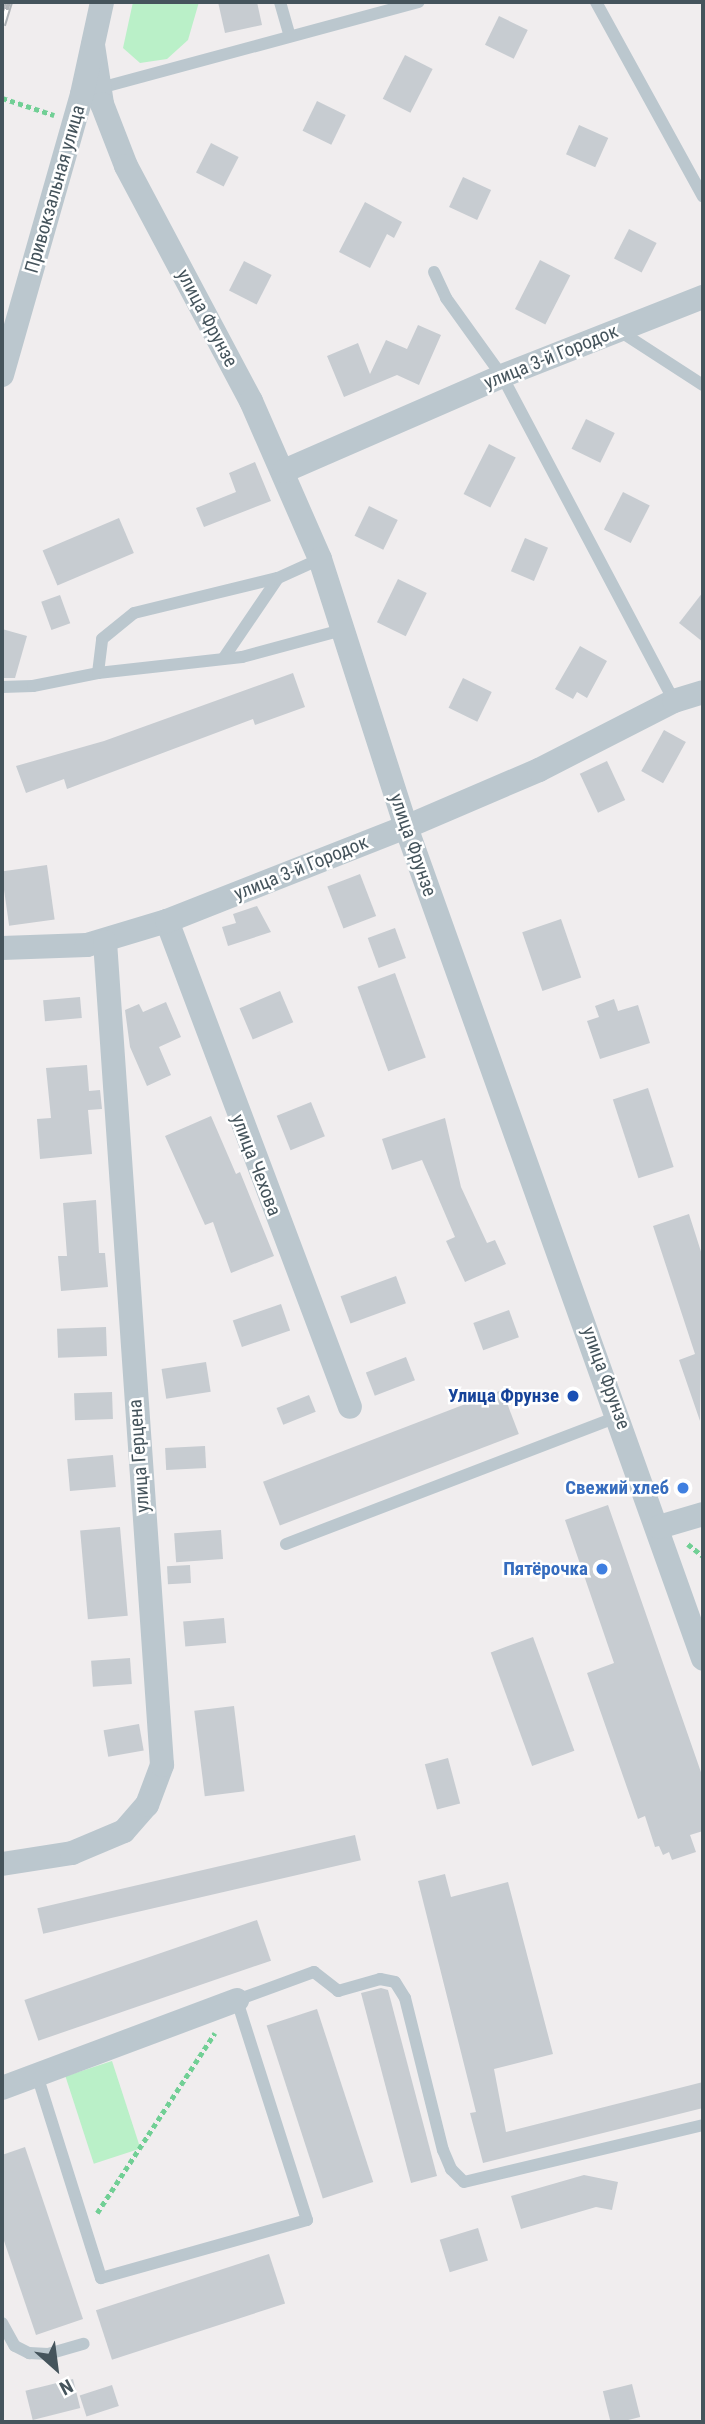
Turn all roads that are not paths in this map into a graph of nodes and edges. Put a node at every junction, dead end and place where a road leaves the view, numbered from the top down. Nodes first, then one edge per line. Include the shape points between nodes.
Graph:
1 (102, 2) edge
2 (280, 2) edge
3 (419, 2) edge
4 (596, 2) edge
5 (290, 36) junction
6 (91, 90) junction
7 (703, 197) edge
8 (434, 272) dead end
9 (703, 297) edge
10 (618, 330) junction
11 (2, 375) edge
12 (502, 376) junction
13 (703, 385) edge
14 (284, 471) junction
15 (320, 559) junction
16 (278, 578) junction
17 (342, 630) junction
18 (223, 659) junction
19 (98, 673) junction
20 (2, 687) edge
21 (703, 692) edge
22 (674, 701) junction
23 (406, 827) junction
24 (167, 921) junction
25 (105, 942) junction
26 (2, 948) edge
27 (350, 1407) dead end
28 (620, 1416) junction
29 (703, 1514) edge
30 (659, 1527) junction
31 (286, 1544) dead end
32 (703, 1659) edge
33 (2, 1864) edge
34 (237, 2000) junction
35 (37, 2075) junction
36 (2, 2088) edge
37 (703, 2125) edge
38 (2, 2323) edge
39 (84, 2344) dead end

1 - 6 street, Привокзальная улица via 93,45
2 - 5 lane
3 - 5 lane
4 - 7 lane
5 - 6 lane
6 - 11 street, Привокзальная улица via 74,122
6 - 14 street, улица Фрунзе
8 - 12 lane via 446,298
9 - 10 street, улица 3-й Городок
10 - 12 street, улица 3-й Городок
10 - 13 lane
12 - 14 street, улица 3-й Городок
12 - 22 lane
14 - 15 street, улица Фрунзе
15 - 16 lane
15 - 17 street, улица Фрунзе
16 - 18 lane
16 - 19 lane via 134,613 102,639
17 - 18 lane
17 - 23 street, улица Фрунзе
18 - 19 lane
19 - 20 lane
21 - 22 street, улица 3-й Городок
22 - 23 street, улица 3-й Городок via 539,770
23 - 24 street, улица 3-й Городок
23 - 28 street, улица Фрунзе
24 - 25 street, улица 3-й Городок
24 - 27 street, улица Чехова
25 - 26 street, улица 3-й Городок
25 - 33 street, улица Герцена via 162,1766 148,1805 124,1831 72,1853
28 - 30 street, улица Фрунзе
28 - 31 lane
29 - 30 street
30 - 32 street, улица Фрунзе
34 - 35 street
34 - 35 lane via 307,2220 100,2278
34 - 37 lane via 314,1972 338,1991 380,1979 395,1982 405,1998 443,2150 451,2169 464,2182
35 - 36 street
38 - 39 lane via 15,2346 29,2353 48,2354

